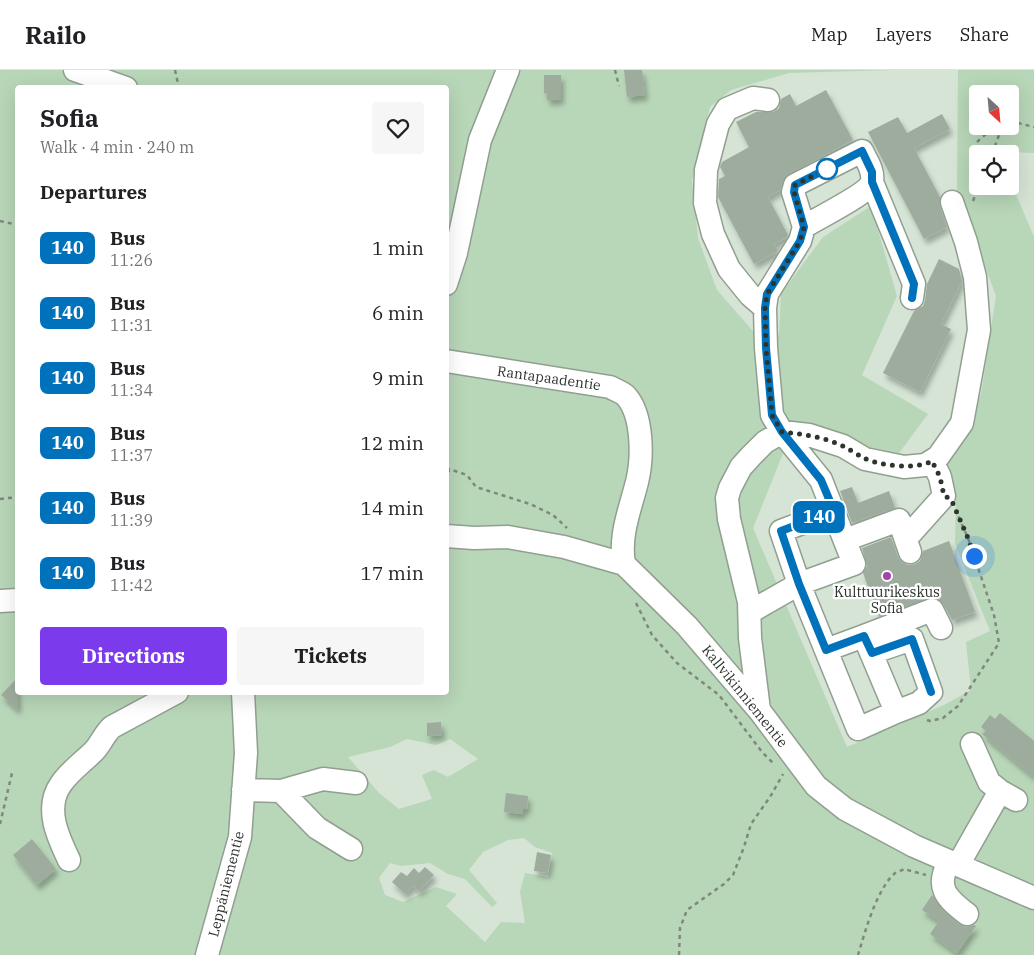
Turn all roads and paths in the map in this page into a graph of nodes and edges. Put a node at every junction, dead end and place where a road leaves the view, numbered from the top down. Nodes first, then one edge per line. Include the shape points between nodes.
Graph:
1 (75, 70) edge
2 (175, 70) edge
3 (508, 70) edge
4 (615, 70) edge
5 (118, 85) edge
6 (178, 85) edge
7 (619, 86) dead end
8 (768, 100) dead end
9 (1019, 124) edge
10 (1034, 127) edge
11 (985, 135) edge
12 (977, 142) dead end
13 (872, 182) junction
14 (952, 202) dead end
15 (0, 221) edge
16 (15, 224) edge
17 (804, 227) junction
18 (449, 275) edge
19 (912, 298) dead end
20 (765, 308) junction
21 (449, 361) edge
22 (782, 432) junction
23 (932, 461) junction
24 (449, 470) edge
25 (944, 496) junction
26 (15, 498) edge
27 (0, 500) edge
28 (834, 511) junction
29 (574, 532) dead end
30 (449, 536) edge
31 (845, 540) junction
32 (624, 564) junction
33 (799, 584) junction
34 (15, 600) edge
35 (0, 601) edge
36 (750, 612) junction
37 (941, 628) dead end
38 (868, 644) junction
39 (826, 650) junction
40 (171, 695) edge
41 (243, 695) edge
42 (759, 710) junction
43 (902, 710) junction
44 (972, 744) dead end
45 (793, 755) junction
46 (12, 773) dead end
47 (356, 783) dead end
48 (243, 790) junction
49 (281, 791) junction
50 (0, 824) edge
51 (350, 849) dead end
52 (68, 860) dead end
53 (953, 864) junction
54 (942, 884) junction
55 (1034, 898) edge
56 (967, 914) dead end
57 (207, 955) edge
58 (678, 955) edge
59 (858, 955) edge

1 - 5 street
2 - 6 path
3 - 18 street via 480,140
4 - 7 path
8 - 20 street via 754,98 727,109 718,124 706,170 705,203 713,234 729,269
9 - 10 path
11 - 12 path
13 - 17 street via 851,200
13 - 17 street via 872,172 862,151 795,185
13 - 19 street via 914,284
14 - 23 street via 975,277 980,330 962,424
15 - 16 path
17 - 20 street via 800,241 767,294
20 - 22 street via 772,415
21 - 32 street, Rantapaadentie via 610,387 625,395 634,407 640,442 638,479 621,550
22 - 23 street via 809,435 843,446 865,459 904,467
22 - 28 street via 821,480
22 - 36 street via 765,442 741,467 727,498
23 - 25 street
24 - 29 path via 467,475 476,487 553,515
25 - 31 street via 912,533 908,544 900,520
25 - 43 path via 951,499 968,538 994,615 999,643 958,706 943,718 930,721
26 - 27 path
28 - 31 street
28 - 33 street via 781,531
30 - 32 street, Kallvikinniementie via 508,537 564,547
31 - 33 street via 854,564
32 - 42 street, Kallvikinniementie via 686,626
33 - 36 street
33 - 39 street
34 - 35 street
36 - 42 street
37 - 38 street via 932,610
38 - 39 street
38 - 43 street
38 - 43 street via 912,639 931,692 919,703
39 - 43 street via 858,729
40 - 52 street via 112,727 97,748 61,783 53,800 54,817 57,835
41 - 48 street, Leppäniementie via 246,754
42 - 45 street, Kallvikinniementie
44 - 53 street via 989,782 1008,796
45 - 53 street, Kallvikinniementie via 816,786 845,809
45 - 58 path via 751,824 733,875 687,910 680,928
46 - 50 path
47 - 49 street via 323,779
48 - 49 street
48 - 57 street, Leppäniementie via 240,837
49 - 51 street via 316,828
53 - 54 street via 942,878
53 - 55 street, Kallvikinniementie
54 - 56 street via 946,893
54 - 59 path via 904,869 894,874 874,908

